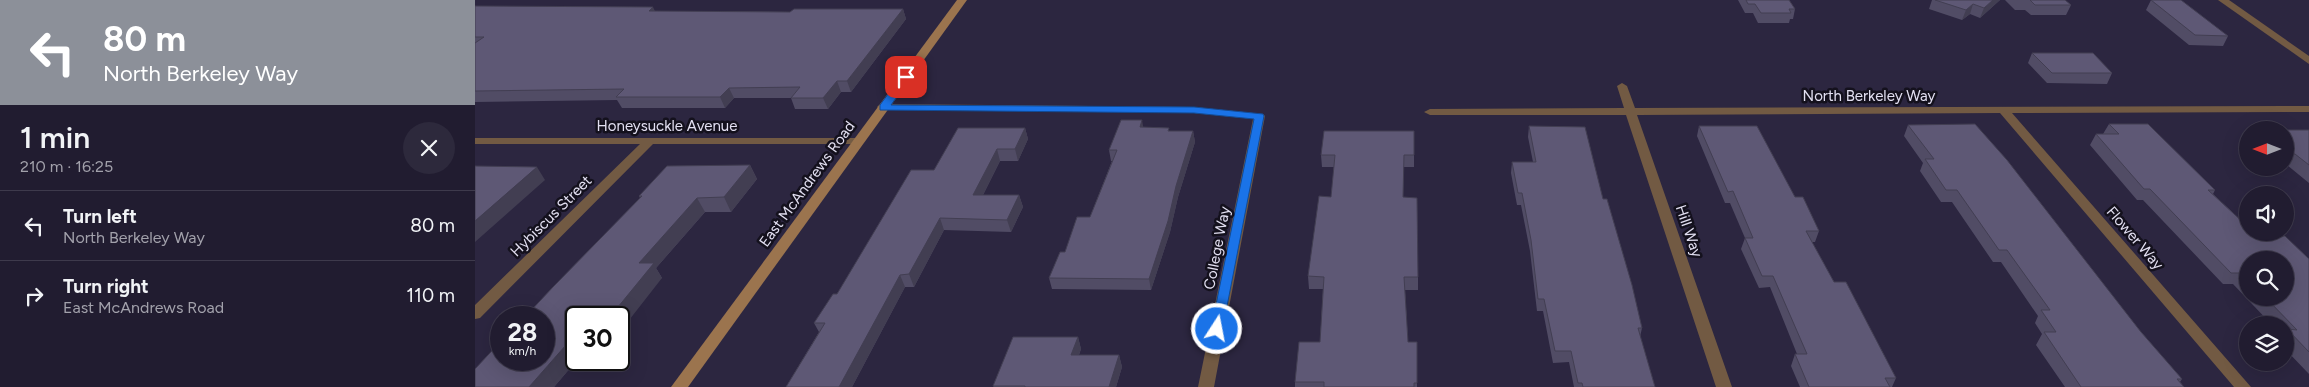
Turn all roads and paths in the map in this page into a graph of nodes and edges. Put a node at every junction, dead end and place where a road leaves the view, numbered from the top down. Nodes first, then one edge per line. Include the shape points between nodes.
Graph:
1 (962, 0) edge
2 (2223, 0) edge
3 (2309, 62) edge
4 (1622, 86) dead end
5 (883, 108) junction
6 (2003, 110) junction
7 (2309, 110) edge
8 (1631, 111) junction
9 (1430, 112) dead end
10 (475, 141) edge
11 (650, 141) junction
12 (859, 141) junction
13 (475, 314) edge
14 (679, 387) edge
15 (1206, 387) edge
16 (1724, 387) edge
17 (2243, 387) edge

1 - 5 main road, East McAndrews Road
2 - 3 street
4 - 8 street, Hill Way
5 - 12 main road, East McAndrews Road
5 - 15 street, College Way via 1194,110 1259,116
6 - 7 street, North Berkeley Way
6 - 8 street, North Berkeley Way
6 - 17 street, Flower Way
8 - 9 street, North Berkeley Way
8 - 16 street, Hill Way
10 - 11 street, Honeysuckle Avenue
11 - 12 street, Honeysuckle Avenue
11 - 13 street, Hybiscus Street
12 - 14 main road, East McAndrews Road

